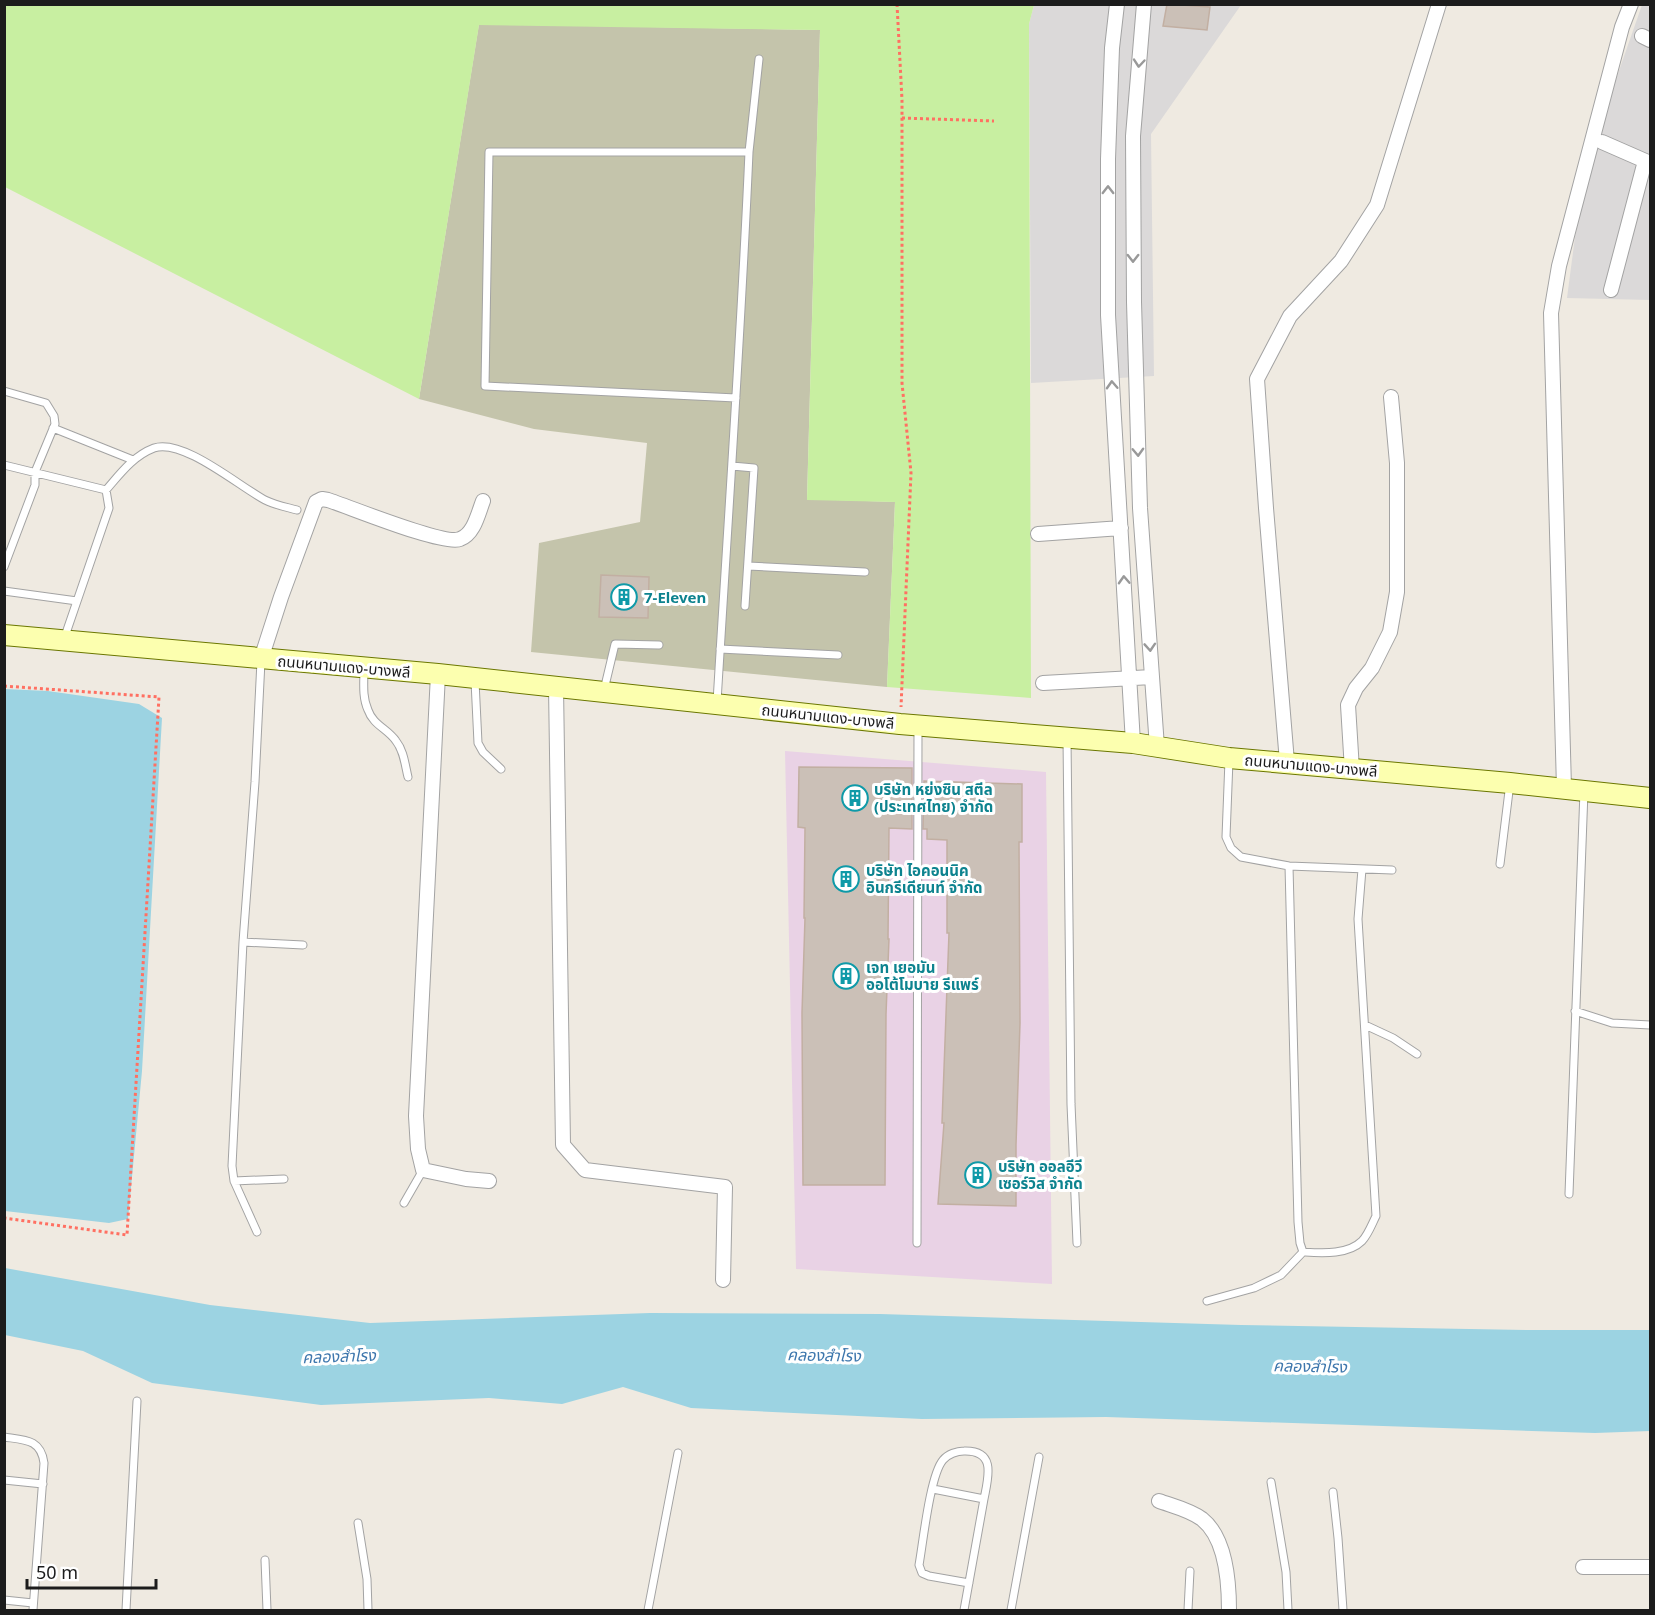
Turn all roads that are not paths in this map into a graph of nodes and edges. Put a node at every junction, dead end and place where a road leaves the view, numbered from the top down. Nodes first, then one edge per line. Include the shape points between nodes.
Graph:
1 (1117, 4) edge
2 (1144, 4) edge
3 (1439, 4) edge
4 (1631, 4) edge
5 (759, 58) dead end
6 (1602, 142) dead end
7 (749, 152) junction
8 (1648, 162) edge
9 (1611, 290) dead end
10 (4, 391) edge
11 (1391, 397) dead end
12 (736, 398) junction
13 (53, 428) junction
14 (133, 460) junction
15 (4, 465) edge
16 (732, 466) junction
17 (35, 472) junction
18 (106, 490) junction
19 (483, 501) dead end
20 (297, 510) dead end
21 (1121, 528) junction
22 (1038, 534) dead end
23 (7, 552) edge
24 (748, 566) junction
25 (4, 567) edge
26 (865, 573) dead end
27 (4, 591) edge
28 (76, 601) junction
29 (745, 606) dead end
30 (4, 635) edge
31 (64, 639) junction
32 (659, 645) dead end
33 (720, 649) junction
34 (838, 655) dead end
35 (261, 658) junction
36 (364, 668) junction
37 (438, 675) junction
38 (1152, 677) junction
39 (1130, 678) junction
40 (475, 679) junction
41 (1043, 683) dead end
42 (555, 687) junction
43 (604, 692) junction
44 (717, 704) junction
45 (909, 725) junction
46 (1067, 738) junction
47 (1133, 743) junction
48 (1157, 747) junction
49 (1229, 758) junction
50 (1287, 762) junction
51 (501, 769) dead end
52 (1352, 770) junction
53 (408, 777) dead end
54 (1510, 783) junction
55 (1564, 788) junction
56 (1584, 790) junction
57 (1650, 798) edge
58 (1500, 864) dead end
59 (1289, 866) junction
60 (1362, 869) junction
61 (1392, 870) dead end
62 (243, 942) junction
63 (303, 945) dead end
64 (1575, 1011) junction
65 (1365, 1025) junction
66 (1650, 1025) edge
67 (1417, 1054) dead end
68 (423, 1170) junction
69 (284, 1179) dead end
70 (234, 1181) junction
71 (489, 1181) dead end
72 (1569, 1194) dead end
73 (404, 1203) dead end
74 (256, 1232) dead end
75 (917, 1243) dead end
76 (1077, 1243) dead end
77 (1303, 1252) junction
78 (723, 1280) dead end
79 (1207, 1300) dead end
80 (137, 1401) dead end
81 (4, 1437) edge
82 (678, 1453) dead end
83 (1039, 1457) dead end
84 (4, 1480) edge
85 (1271, 1482) dead end
86 (43, 1484) junction
87 (933, 1489) junction
88 (1333, 1492) dead end
89 (984, 1499) junction
90 (1159, 1501) dead end
91 (358, 1523) dead end
92 (265, 1560) dead end
93 (1583, 1567) dead end
94 (1650, 1567) edge
95 (1190, 1571) dead end
96 (969, 1582) junction
97 (4, 1600) edge
98 (33, 1607) edge
99 (126, 1611) edge
100 (267, 1611) edge
101 (368, 1611) edge
102 (648, 1611) edge
103 (964, 1611) edge
104 (1011, 1611) edge
105 (1188, 1611) edge
106 (1229, 1611) edge
107 (1288, 1611) edge
108 (1343, 1611) edge

21 -> 1 street via 1108,315 1109,126
2 -> 38 street via 1133,136 1134,302 1140,508
3 - 50 street via 1377,205 1341,261 1290,316 1257,379
4 - 55 street via 1565,243 1551,313
5 - 7 lane
6 - 8 street
7 - 12 lane
7 - 12 lane via 489,152 485,386
8 - 9 street
10 - 13 lane via 46,403 54,416
11 - 52 street via 1397,463 1397,592 1390,632 1348,705
12 - 16 lane
13 - 14 lane
13 - 17 lane
14 - 18 lane
14 - 20 lane via 165,446 197,457 269,502
15 - 17 lane
16 - 24 lane via 754,468
16 - 33 lane
17 - 18 lane
17 - 23 lane via 35,486
18 - 28 lane via 109,508
19 - 35 street via 466,535 448,541 328,500 316,502
21 - 22 street
39 -> 21 street
23 - 25 lane
24 - 26 lane
24 - 29 lane
27 - 28 lane
28 - 31 lane
30 - 31 main road, ถนนหนามแดง-บางพลี
31 - 35 main road, ถนนหนามแดง-บางพลี
32 - 43 lane via 615,644
33 - 34 lane
33 - 44 lane
35 - 36 main road, ถนนหนามแดง-บางพลี
35 - 62 lane
36 - 37 main road, ถนนหนามแดง-บางพลี
36 - 53 lane via 368,711 395,739
37 - 40 main road, ถนนหนามแดง-บางพลี
37 - 68 street via 416,1116
38 - 39 street
38 - 48 street
39 - 41 street
39 - 47 street
40 - 42 main road, ถนนหนามแดง-บางพลี
40 - 51 lane via 478,743
42 - 43 main road, ถนนหนามแดง-บางพลี
42 - 78 street via 563,1145 585,1170 725,1187
43 - 44 main road, ถนนหนามแดง-บางพลี
44 - 45 main road, ถนนหนามแดง-บางพลี
45 - 46 main road, ถนนหนามแดง-บางพลี
45 - 75 lane
46 - 47 main road, ถนนหนามแดง-บางพลี
46 - 76 lane via 1071,1104
47 - 48 main road, ถนนหนามแดง-บางพลี
48 - 49 main road, ถนนหนามแดง-บางพลี
49 - 50 main road, ถนนหนามแดง-บางพลี
49 - 59 lane via 1226,837 1231,848 1241,857
50 - 52 main road, ถนนหนามแดง-บางพลี
52 - 54 main road, ถนนหนามแดง-บางพลี
54 - 55 main road, ถนนหนามแดง-บางพลี
54 - 58 lane
55 - 56 main road, ถนนหนามแดง-บางพลี
56 - 57 main road, ถนนหนามแดง-บางพลี
56 - 64 lane
59 - 60 lane
59 - 77 lane via 1298,1222
60 - 61 lane
60 - 65 lane via 1358,919
62 - 63 lane
62 - 70 lane
64 - 66 lane via 1612,1023
64 - 72 lane
65 - 67 lane
65 - 77 lane via 1376,1216 1363,1240 1351,1249
68 - 71 street
68 - 73 lane
69 - 70 lane
70 - 74 lane
77 - 79 lane via 1281,1275 1254,1288
80 - 99 lane
81 - 86 lane via 39,1446 44,1463
82 - 102 lane
83 - 104 lane
84 - 86 lane
85 - 107 lane via 1286,1572
86 - 98 lane
87 - 89 lane
87 - 89 lane via 942,1461 948,1455 972,1451 980,1453 989,1468
87 - 96 lane via 919,1565 922,1573
88 - 108 lane
89 - 96 lane
90 - 106 street via 1204,1520 1223,1554
91 - 101 lane
92 - 100 lane
93 - 94 street
95 - 105 lane
96 - 103 lane
97 - 98 lane

